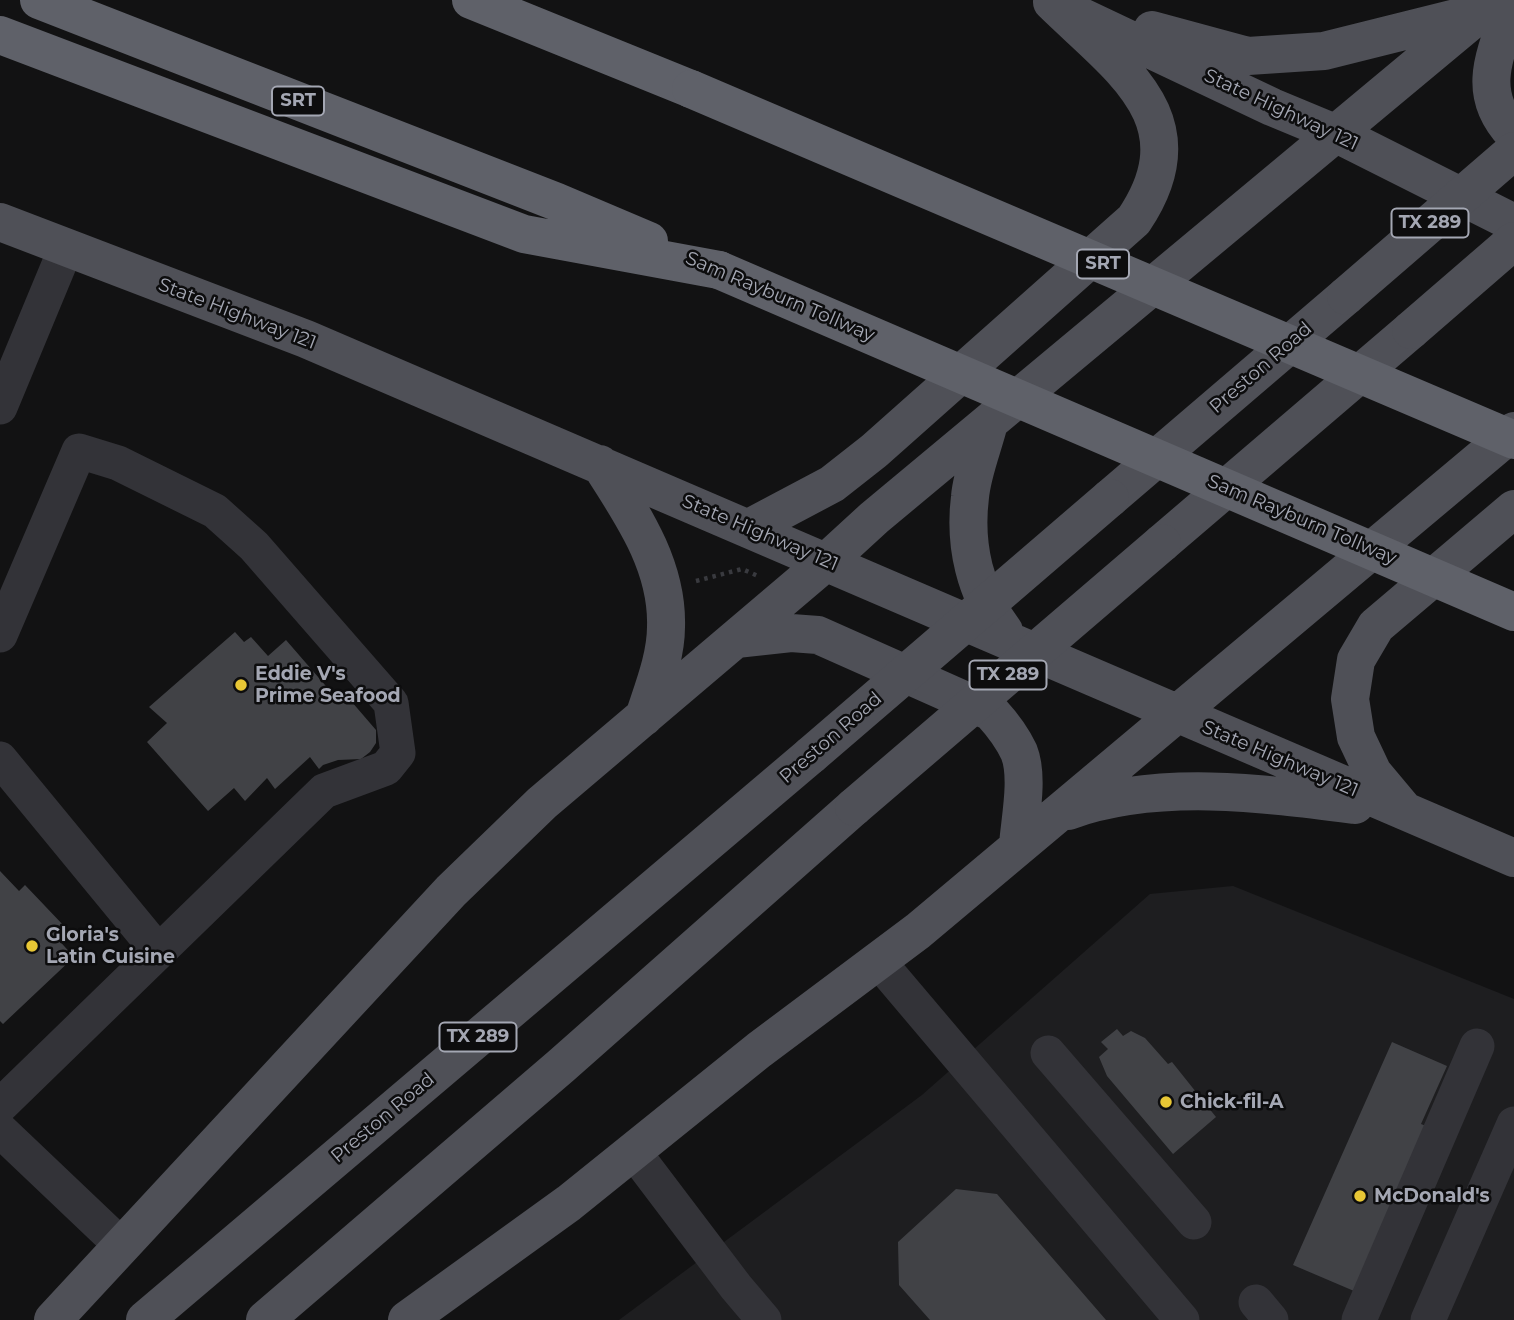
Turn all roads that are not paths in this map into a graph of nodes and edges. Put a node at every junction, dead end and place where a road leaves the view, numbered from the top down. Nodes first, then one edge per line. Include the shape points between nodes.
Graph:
1 (39, 0) edge
2 (471, 0) edge
3 (1049, 1) edge
4 (1498, 4) edge
5 (0, 35) edge
6 (1337, 134) junction
7 (1514, 134) edge
8 (1514, 151) edge
9 (1479, 207) junction
10 (0, 222) edge
11 (1514, 223) edge
12 (1514, 242) edge
13 (66, 248) junction
14 (719, 270) junction
15 (0, 407) edge
16 (989, 423) junction
17 (1514, 430) edge
18 (1514, 440) edge
19 (600, 464) junction
20 (1514, 509) edge
21 (749, 528) junction
22 (827, 562) junction
23 (1514, 612) edge
24 (0, 635) edge
25 (736, 639) junction
26 (1012, 641) junction
27 (1176, 715) junction
28 (644, 717) junction
29 (0, 759) edge
30 (12, 796) edge
31 (1406, 812) junction
32 (1053, 816) junction
33 (1018, 845) junction
34 (1514, 858) edge
35 (158, 951) junction
36 (879, 962) junction
37 (1477, 1046) dead end
38 (1048, 1053) dead end
39 (0, 1106) edge
40 (1514, 1124) edge
41 (0, 1130) edge
42 (633, 1151) junction
43 (1194, 1222) dead end
44 (122, 1245) junction
45 (53, 1320) edge
46 (145, 1320) edge
47 (265, 1320) edge
48 (407, 1320) edge
49 (764, 1320) edge
50 (1182, 1320) edge
51 (1359, 1320) edge
52 (1428, 1320) edge

1 - 14 highway, Sam Rayburn Tollway / SRT
2 - 18 highway, SRT, bridge via 691,89
3 - 4 main road via 1248,56 1324,51
3 - 6 main road, State Highway 121
3 - 21 main road via 1139,87 1154,114 1159,159 1147,202 1134,220 874,451 832,484
4 - 6 main road
4 - 7 main road via 1490,76 1494,103
5 - 14 highway via 524,234
6 - 9 main road, State Highway 121
6 - 16 main road
8 - 46 main road, Preston Road / TX 289, bridge
9 - 11 main road, State Highway 121
9 - 12 main road
10 - 13 main road, State Highway 121
12 - 47 main road, TX 289, bridge via 854,807
13 - 15 lane
13 - 19 main road, State Highway 121 via 306,339
14 - 23 highway, Sam Rayburn Tollway / SRT, bridge
16 - 22 main road via 874,517
16 - 26 main road via 970,496 969,534 974,574 991,614
17 - 27 main road
19 - 21 main road, State Highway 121
19 - 28 main road via 635,518 663,589 667,628
20 - 31 main road via 1376,626 1356,660 1350,698 1356,737 1373,772
21 - 22 main road, State Highway 121
22 - 25 main road
22 - 26 main road, State Highway 121
24 - 35 lane via 79,451 118,463 215,511 254,545 391,704 398,753 386,768 324,792
25 - 28 main road
25 - 33 main road via 818,635 990,712 1020,755 1024,789
26 - 27 main road, State Highway 121
27 - 31 main road, State Highway 121
27 - 32 main road
28 - 44 main road via 542,803 451,891
29 - 30 lane
30 - 35 lane
31 - 32 main road via 1265,795 1170,793 1095,801
31 - 34 main road, State Highway 121
32 - 33 main road
33 - 36 main road
35 - 39 lane
36 - 42 main road
36 - 50 lane
37 - 51 lane
38 - 43 lane
40 - 52 lane
41 - 44 lane
42 - 48 main road
42 - 49 lane
44 - 45 main road

